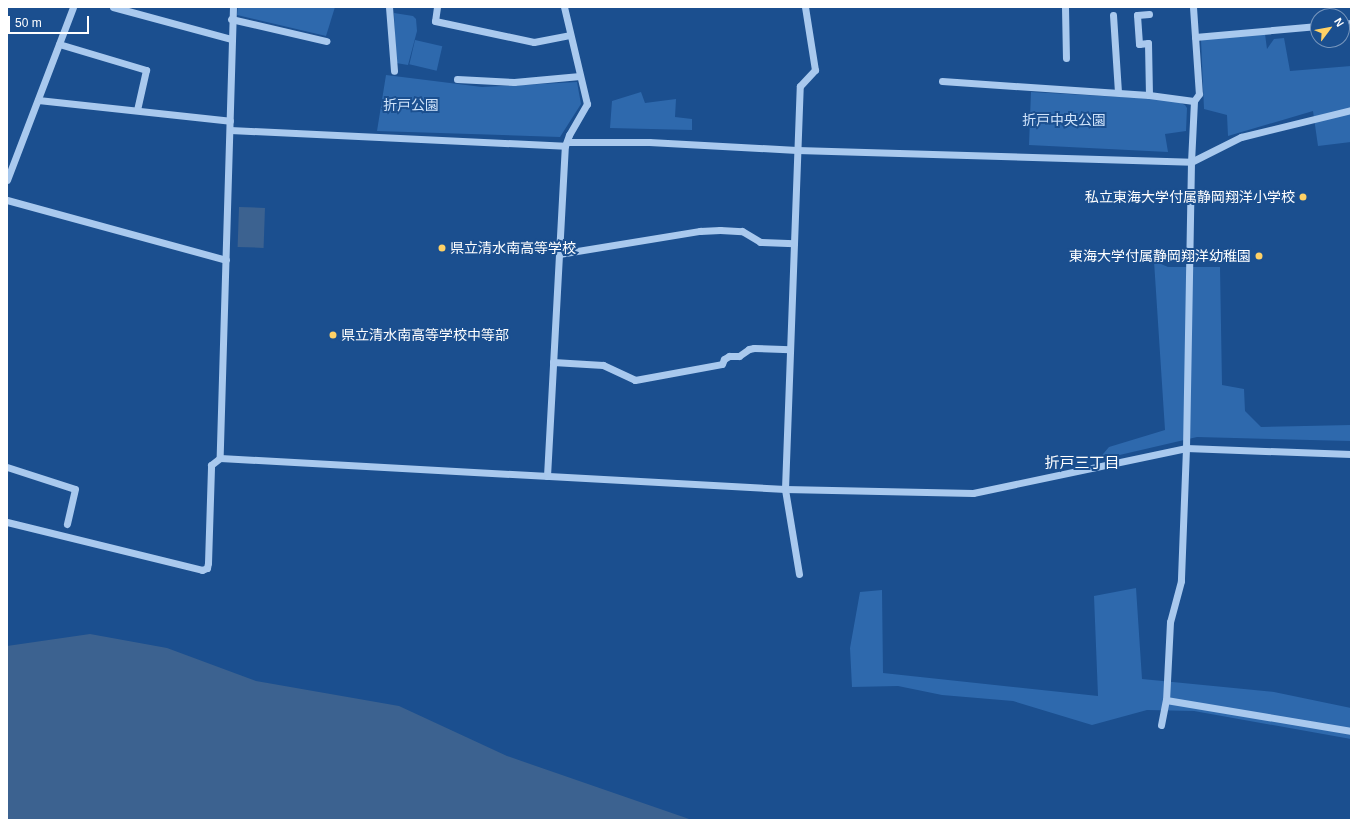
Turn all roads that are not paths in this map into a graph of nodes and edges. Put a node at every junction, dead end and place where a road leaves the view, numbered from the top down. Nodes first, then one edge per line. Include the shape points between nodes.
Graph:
1 (73, 7) edge
2 (113, 7) edge
3 (233, 7) edge
4 (389, 7) edge
5 (437, 7) edge
6 (564, 7) edge
7 (806, 7) edge
8 (1065, 7) edge
9 (1193, 7) edge
10 (1149, 14) dead end
11 (1113, 15) dead end
12 (231, 19) junction
13 (1310, 27) edge
14 (570, 35) junction
15 (1195, 37) junction
16 (231, 39) junction
17 (326, 41) dead end
18 (59, 44) junction
19 (1066, 58) dead end
20 (394, 71) dead end
21 (580, 76) junction
22 (457, 79) dead end
23 (942, 81) dead end
24 (1118, 92) junction
25 (1149, 95) junction
26 (38, 100) junction
27 (1194, 101) junction
28 (137, 110) junction
29 (1351, 110) edge
30 (230, 121) junction
31 (230, 130) junction
32 (566, 144) junction
33 (797, 150) junction
34 (1191, 162) junction
35 (7, 180) edge
36 (7, 200) edge
37 (794, 243) junction
38 (559, 254) junction
39 (226, 260) junction
40 (790, 349) junction
41 (553, 362) junction
42 (1186, 448) junction
43 (1351, 454) edge
44 (220, 458) junction
45 (7, 467) edge
46 (547, 476) junction
47 (785, 489) junction
48 (7, 522) edge
49 (67, 524) dead end
50 (799, 574) dead end
51 (1166, 700) junction
52 (1161, 725) dead end
53 (1351, 731) edge

1 - 18 street
2 - 16 street
3 - 12 street
4 - 20 street
5 - 14 street via 435,21 534,42
6 - 14 street
7 - 33 street via 815,70 800,86
8 - 19 street
9 - 15 street
10 - 25 street via 1137,15 1139,44 1148,43
11 - 24 street
12 - 16 street
12 - 17 street
13 - 15 street
14 - 21 street
15 - 27 street via 1199,94
16 - 30 street
18 - 26 street
18 - 28 street via 146,70
21 - 22 street via 514,82
21 - 32 street via 587,104
23 - 24 street
24 - 25 street
25 - 27 street
26 - 28 street
26 - 35 street
27 - 34 street
28 - 30 street
29 - 34 street via 1242,137
30 - 31 street
31 - 32 street
31 - 39 street
32 - 33 street via 649,142
32 - 38 street
33 - 34 street
33 - 37 street
34 - 42 street
36 - 39 street
37 - 38 street via 760,242 742,231 720,230
37 - 40 street
38 - 41 street
39 - 44 street
40 - 41 street via 748,349 739,356 729,356 722,364 635,380 603,365
40 - 47 street
41 - 46 street
42 - 43 street
42 - 47 street via 973,493
42 - 51 street via 1181,581 1170,622
44 - 46 street
44 - 48 street via 211,465 208,563 207,568 202,570
45 - 49 street via 75,489
46 - 47 street
47 - 50 street
51 - 52 street
51 - 53 street

